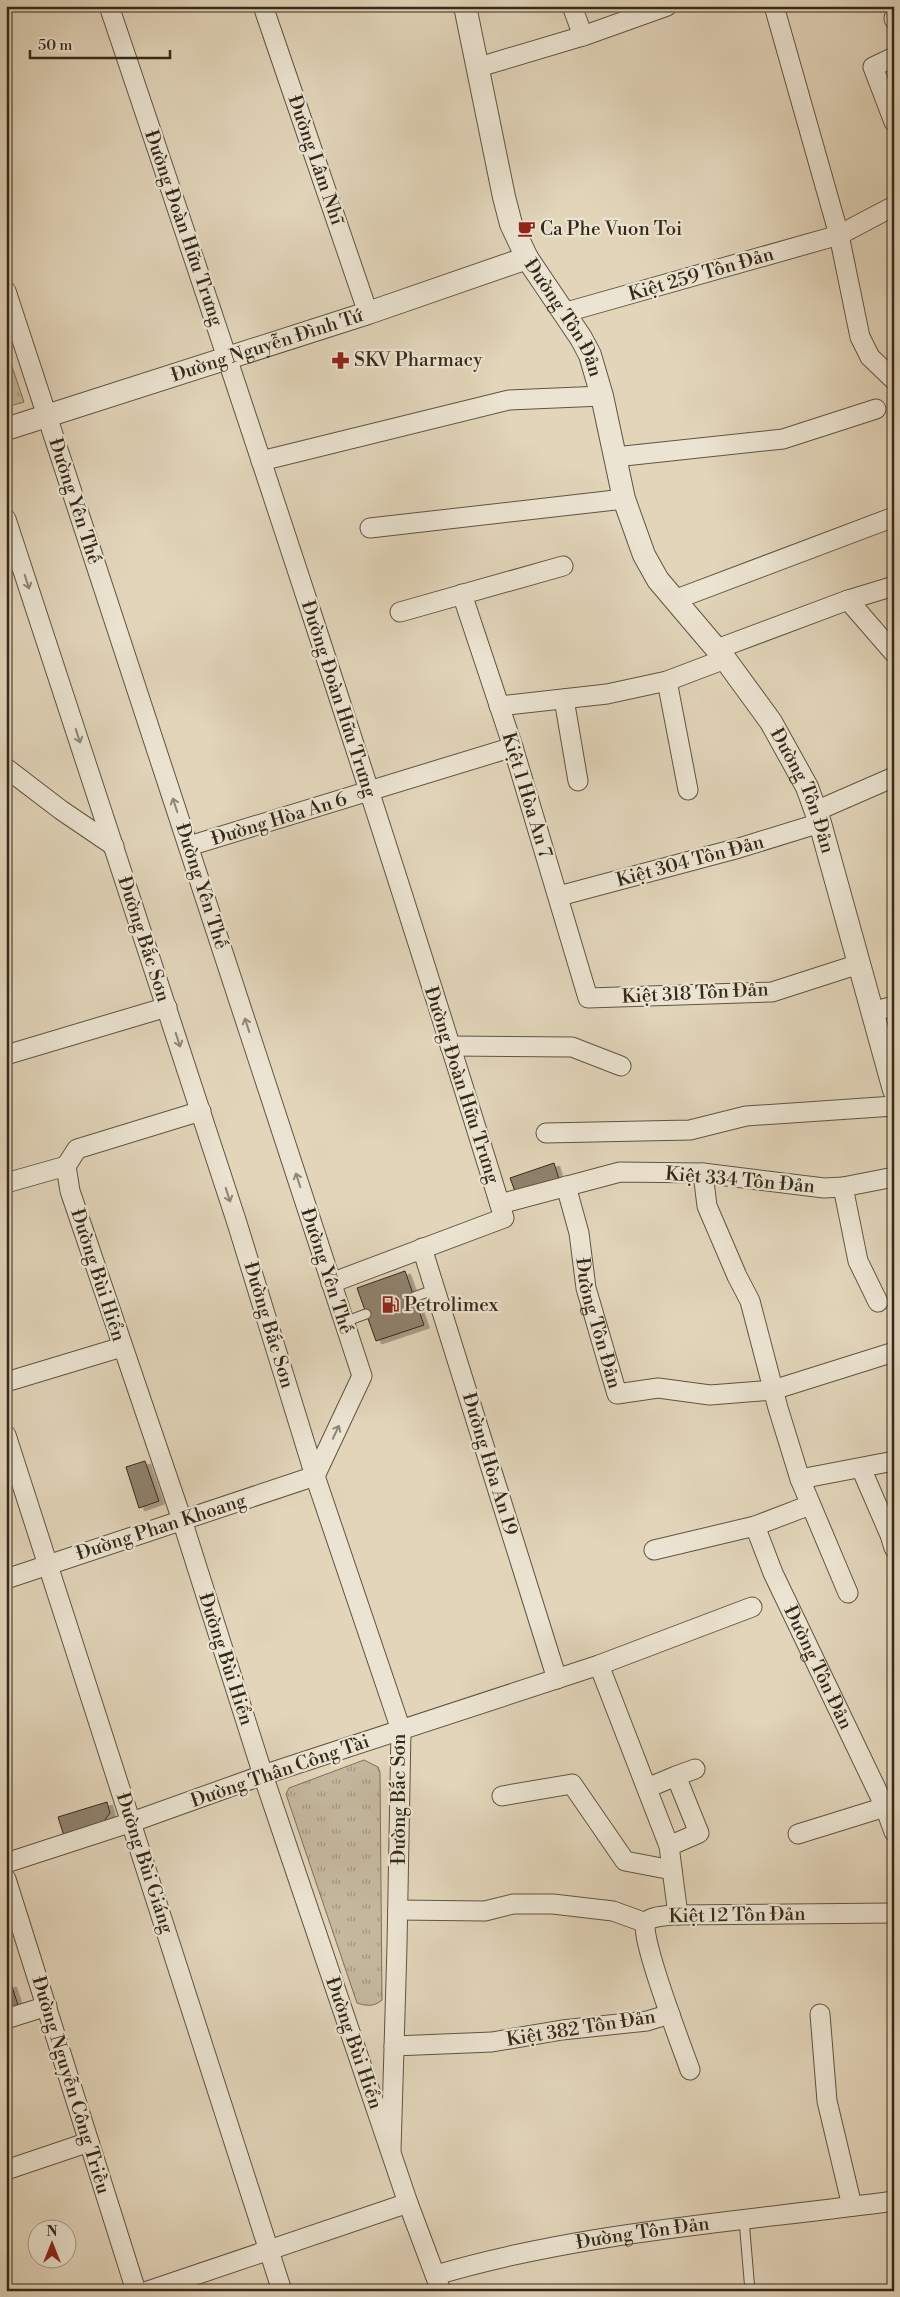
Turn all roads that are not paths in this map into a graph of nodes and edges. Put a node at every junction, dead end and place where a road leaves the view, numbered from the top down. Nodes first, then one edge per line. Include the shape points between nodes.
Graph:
1 (109, 6) edge
2 (263, 6) edge
3 (465, 6) edge
4 (572, 6) edge
5 (667, 6) edge
6 (774, 6) edge
7 (583, 36) junction
8 (894, 57) edge
9 (479, 67) junction
10 (894, 122) edge
11 (894, 206) edge
12 (839, 235) junction
13 (527, 258) junction
14 (6, 291) edge
15 (368, 313) junction
16 (563, 313) junction
17 (228, 358) junction
18 (894, 380) edge
19 (602, 396) junction
20 (876, 409) dead end
21 (40, 417) junction
22 (6, 429) edge
23 (615, 457) junction
24 (262, 461) junction
25 (624, 499) junction
26 (894, 517) edge
27 (6, 519) edge
28 (370, 528) dead end
29 (562, 566) dead end
30 (894, 586) edge
31 (462, 594) junction
32 (674, 600) junction
33 (848, 600) junction
34 (400, 612) dead end
35 (894, 653) edge
36 (721, 654) junction
37 (667, 682) junction
38 (564, 699) junction
39 (500, 706) junction
40 (513, 747) junction
41 (6, 768) edge
42 (894, 777) edge
43 (578, 781) dead end
44 (688, 790) dead end
45 (369, 791) junction
46 (818, 817) junction
47 (114, 846) junction
48 (189, 846) junction
49 (559, 896) junction
50 (859, 964) junction
51 (588, 998) joint
52 (894, 1006) edge
53 (167, 1007) junction
54 (872, 1012) junction
55 (450, 1046) junction
56 (6, 1055) edge
57 (621, 1066) dead end
58 (894, 1090) edge
59 (894, 1106) edge
60 (201, 1111) junction
61 (546, 1133) dead end
62 (66, 1166) junction
63 (703, 1173) junction
64 (894, 1177) edge
65 (6, 1183) edge
66 (566, 1186) junction
67 (842, 1187) junction
68 (500, 1204) junction
69 (422, 1248) junction
70 (331, 1283) junction
71 (436, 1288) junction
72 (414, 1297) dead end
73 (878, 1302) dead end
74 (366, 1314) dead end
75 (344, 1322) junction
76 (122, 1347) junction
77 (894, 1352) edge
78 (6, 1382) edge
79 (773, 1390) junction
80 (6, 1435) edge
81 (894, 1461) edge
82 (860, 1468) junction
83 (315, 1476) junction
84 (800, 1479) junction
85 (810, 1506) junction
86 (182, 1520) junction
87 (756, 1526) junction
88 (894, 1548) edge
89 (654, 1550) dead end
90 (49, 1564) junction
91 (6, 1578) edge
92 (848, 1593) dead end
93 (752, 1607) dead end
94 (598, 1665) junction
95 (557, 1679) junction
96 (401, 1730) junction
97 (696, 1769) dead end
98 (263, 1775) junction
99 (676, 1776) junction
100 (646, 1788) junction
101 (502, 1796) dead end
102 (889, 1811) edge
103 (132, 1822) junction
104 (894, 1832) edge
105 (798, 1834) dead end
106 (669, 1846) junction
107 (6, 1863) edge
108 (672, 1870) junction
109 (6, 1879) edge
110 (398, 1910) junction
111 (894, 1913) edge
112 (678, 1915) junction
113 (646, 1923) junction
114 (47, 2006) junction
115 (670, 2014) junction
116 (820, 2014) dead end
117 (6, 2019) edge
118 (394, 2046) junction
119 (690, 2070) dead end
120 (89, 2142) junction
121 (390, 2151) junction
122 (6, 2170) edge
123 (894, 2200) edge
124 (408, 2203) junction
125 (852, 2206) junction
126 (744, 2220) junction
127 (269, 2250) junction
128 (438, 2283) edge
129 (136, 2291) edge
130 (148, 2291) edge
131 (282, 2291) edge
132 (750, 2291) edge

1 - 17 street, Đường Đoàn Hữu Trưng
2 - 15 street, Đường Lâm Nhĩ
3 - 9 street, Đường Tôn Đản
4 - 7 street
5 - 7 street
6 - 12 street
7 - 9 street
8 - 10 street via 873,67
9 - 13 street, Đường Tôn Đản via 504,197
11 - 12 street, Kiệt 259 Tôn Đản
12 - 16 street, Kiệt 259 Tôn Đản
12 - 18 street via 860,337 870,358
13 - 15 street, Đường Nguyễn Đình Tứ
13 - 16 street, Đường Tôn Đản
14 - 21 street, Đường Yên Thế
15 - 17 street, Đường Nguyễn Đình Tứ
16 - 19 street, Đường Tôn Đản via 590,355
17 - 21 street, Đường Nguyễn Đình Tứ
17 - 24 street, Đường Đoàn Hữu Trưng
19 - 23 street, Đường Tôn Đản
19 - 24 street, Đường Tôn Đản via 509,400
20 - 23 street via 783,439
21 - 22 street, Đường Nguyễn Đình Tứ
48 -> 21 street, Đường Yên Thế
23 - 25 street, Đường Tôn Đản
24 - 45 street, Đường Đoàn Hữu Trưng
25 - 28 street
25 - 32 street, Đường Tôn Đản via 644,555
26 - 32 street
27 -> 47 street, Đường Bắc Sơn
29 - 31 street
30 - 33 street
31 - 34 street
31 - 39 street, Kiệt 1 Hòa An 7
32 - 36 street, Đường Tôn Đản
33 - 35 street
33 - 36 street
36 - 37 street
36 - 46 street, Đường Tôn Đản via 771,722 798,770
37 - 38 street
37 - 44 street
38 - 39 street
38 - 43 street
39 - 40 street, Kiệt 1 Hòa An 7
40 - 45 street, Đường Hòa An 6
40 - 49 street, Kiệt 1 Hòa An 7
41 - 47 street
42 - 46 street, Kiệt 304 Tôn Đản
45 - 48 street, Đường Hòa An 6
45 - 55 street, Đường Đoàn Hữu Trưng
46 - 49 street, Kiệt 304 Tôn Đản via 739,848
46 - 50 street, Đường Tôn Đản
47 - 53 street, Đường Bắc Sơn
70 -> 48 street, Đường Yên Thế
49 - 51 street, Kiệt 1 Hòa An 7
50 - 51 street, Kiệt 318 Tôn Đản via 772,992
50 - 54 street, Đường Tôn Đản
52 - 54 street
53 - 56 street
53 -> 60 street, Đường Bắc Sơn
54 - 58 street, Đường Tôn Đản
55 - 57 street via 572,1047
55 - 68 street, Đường Đoàn Hữu Trưng
59 - 61 street via 746,1116 690,1130
60 - 62 street via 77,1150
60 -> 83 street, Đường Bắc Sơn
62 - 65 street
62 - 76 street, Đường Bùi Hiển via 70,1191
63 - 66 street, Kiệt 334 Tôn Đản via 620,1172
63 - 67 street, Kiệt 334 Tôn Đản via 805,1186
63 - 79 street via 707,1206 750,1301
64 - 67 street, Kiệt 334 Tôn Đản
66 - 68 street, Kiệt 334 Tôn Đản
66 - 79 street, Đường Tôn Đản via 579,1233 586,1288 616,1394 658,1388 710,1395
67 - 73 street via 858,1261
68 - 69 street, Đường Đoàn Hữu Trưng via 504,1218
69 - 70 street, Đường Đoàn Hữu Trưng via 378,1269
69 - 71 street, Đường Hòa An 19
70 - 75 street, Đường Yên Thế
71 - 72 lane
71 - 95 street, Đường Hòa An 19
74 - 75 lane
83 -> 75 street, Đường Yên Thế via 362,1376
76 - 78 street
76 - 86 street, Đường Bùi Hiển
77 - 79 street
79 - 84 street
80 - 90 street, Đường Bùi Giáng
81 - 82 street
82 - 84 street
82 - 88 street
83 - 86 street, Đường Phan Khoang
83 - 96 street, Đường Bắc Sơn
84 - 85 street
85 - 87 street
85 - 92 street
86 - 90 street, Đường Phan Khoang
86 - 98 street, Đường Bùi Hiển
87 - 89 street
87 - 102 street, Đường Tôn Đản via 773,1573
90 - 91 street, Đường Phan Khoang
90 - 103 street, Đường Bùi Giáng
93 - 94 street, Đường Thân Công Tài
94 - 95 street, Đường Thân Công Tài
94 - 100 street
95 - 96 street, Đường Thân Công Tài
96 - 98 street, Đường Thân Công Tài
96 - 110 street, Đường Bắc Sơn
97 - 99 street
98 - 103 street, Đường Thân Công Tài
98 - 121 street, Đường Bùi Hiển
99 - 100 street
99 - 106 street via 699,1833
100 - 106 street
101 - 108 street via 572,1784 625,1861
102 - 104 street, Đường Tôn Đản
102 - 105 street
103 - 107 street, Đường Thân Công Tài
103 - 127 street, Đường Bùi Giáng
106 - 108 street
108 - 112 street
109 - 114 street, Đường Nguyễn Công Triều
110 - 113 street via 485,1911 513,1904 553,1904 613,1911
110 - 118 street, Đường Bắc Sơn
111 - 112 street, Kiệt 12 Tôn Đản
112 - 113 street, Kiệt 12 Tôn Đản via 652,1918
113 - 115 street, Kiệt 12 Tôn Đản via 649,1954
114 - 117 street
114 - 120 street, Đường Nguyễn Công Triều
115 - 118 street, Kiệt 382 Tôn Đản via 648,2021 562,2030 492,2042
115 - 119 street, Kiệt 12 Tôn Đản
116 - 125 street via 827,2101
118 - 121 street, Đường Bắc Sơn
120 - 122 street
120 - 129 street, Đường Nguyễn Công Triều
121 - 124 street, Đường Bùi Hiển
123 - 125 street, Đường Tôn Đản
124 - 127 street
124 - 128 street, Đường Bùi Hiển
125 - 126 street, Đường Tôn Đản
126 - 128 street, Đường Tôn Đản via 620,2235 488,2260
126 - 132 lane
127 - 130 street
127 - 131 street, Đường Bùi Giáng

